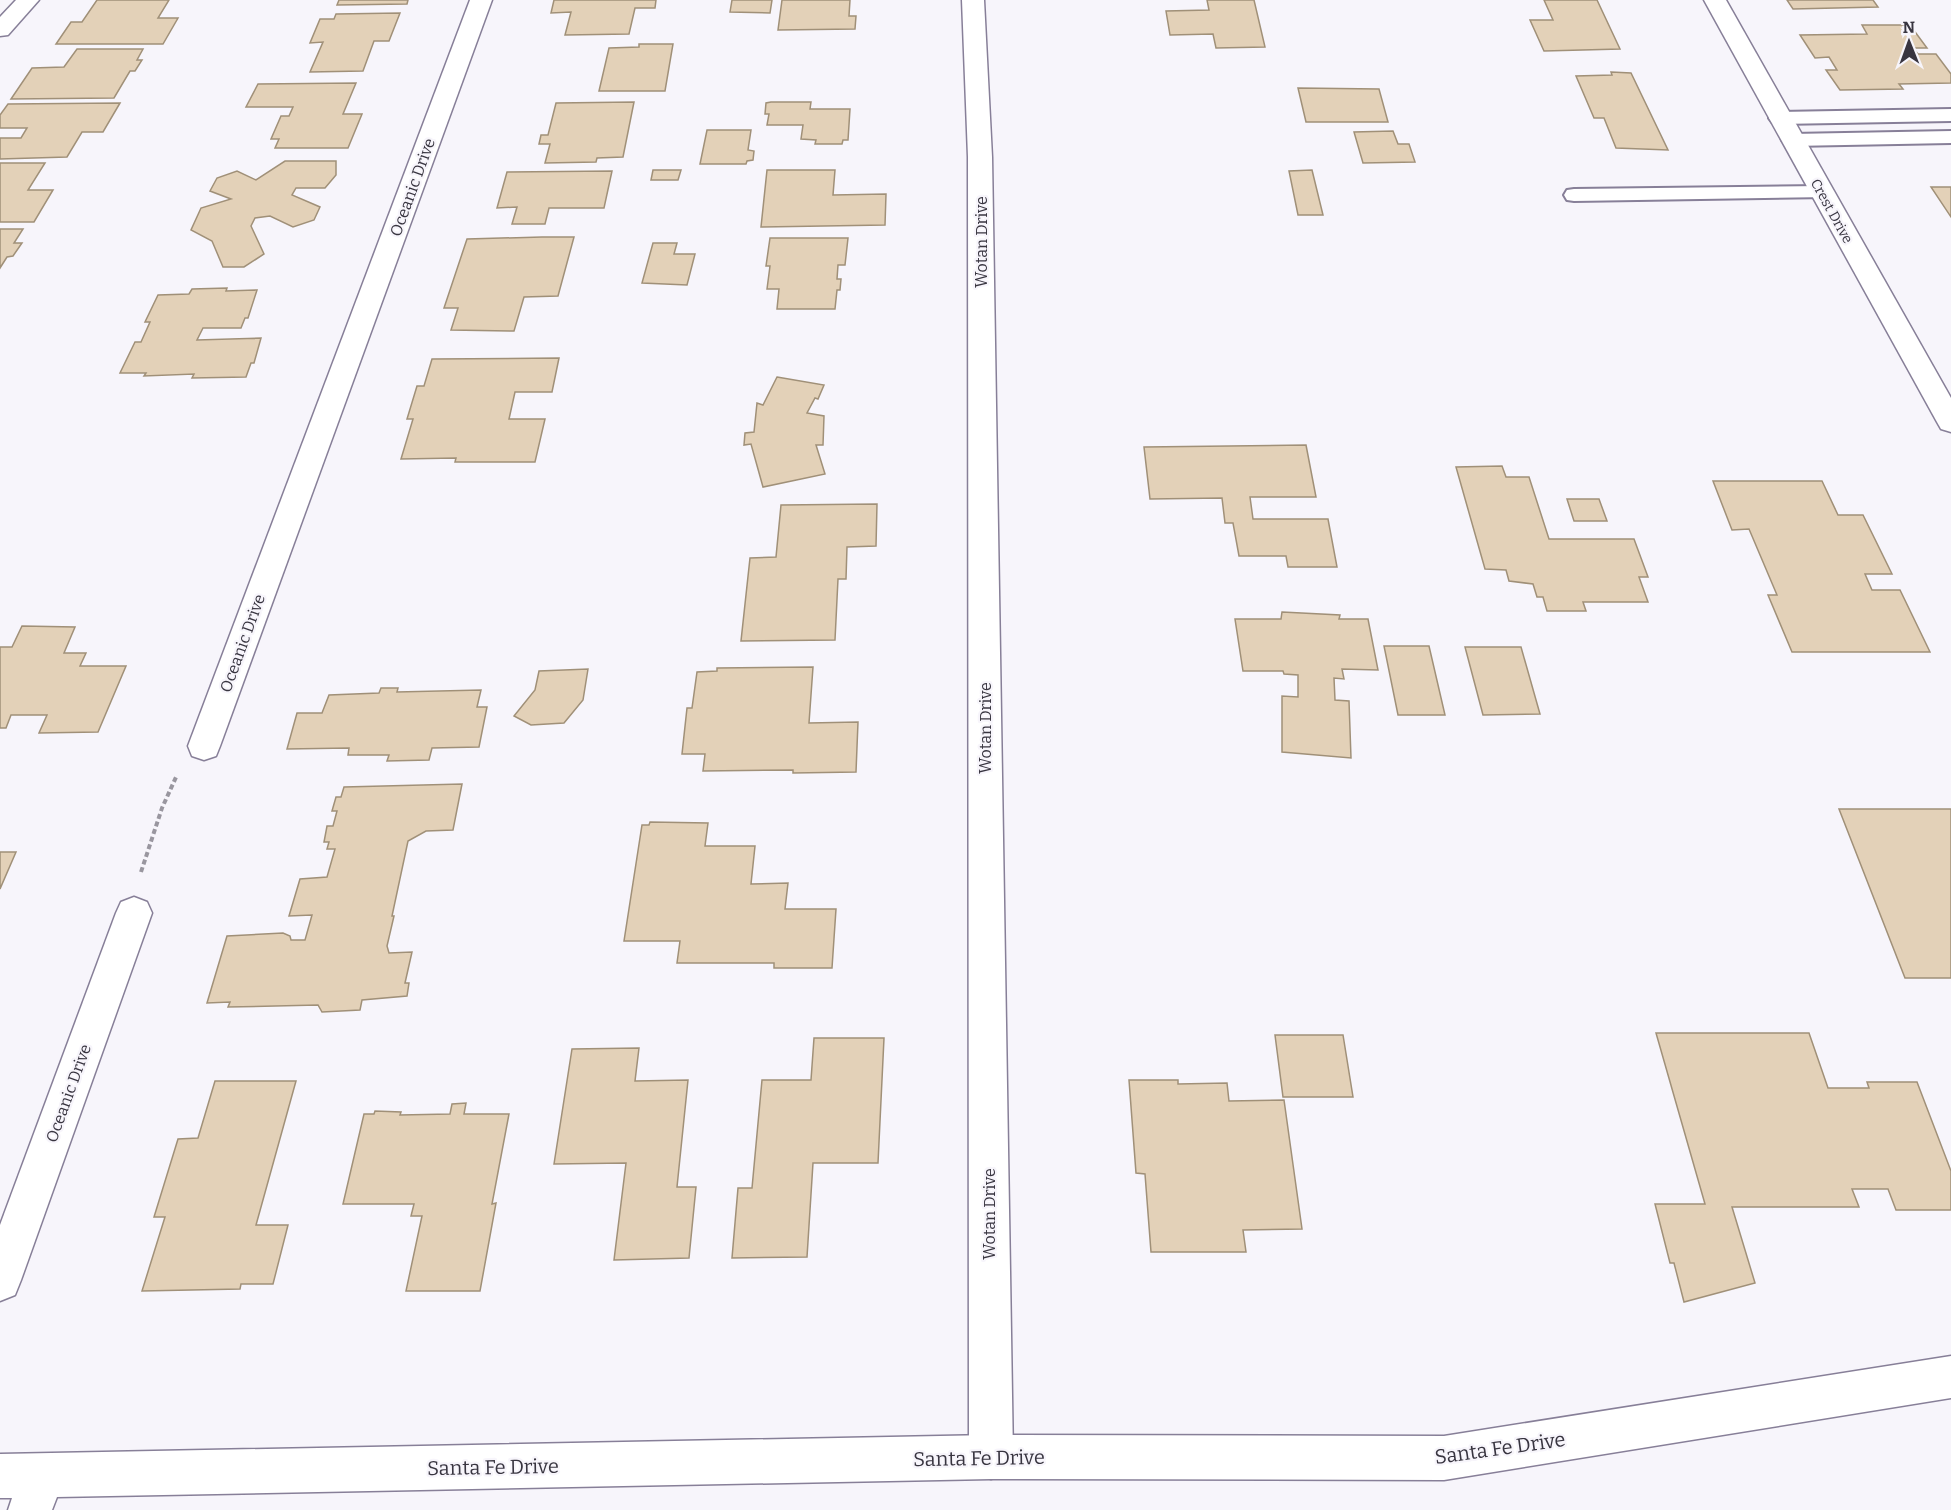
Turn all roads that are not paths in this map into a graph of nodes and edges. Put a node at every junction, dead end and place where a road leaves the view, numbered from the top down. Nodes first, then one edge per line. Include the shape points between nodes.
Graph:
1 (28, 0) edge
2 (482, 0) edge
3 (973, 0) edge
4 (1715, 0) edge
5 (0, 30) edge
6 (1951, 115) edge
7 (1779, 118) junction
8 (1951, 137) edge
9 (1792, 140) junction
10 (1822, 192) junction
11 (1574, 195) dead end
12 (1951, 422) edge
13 (204, 746) road end
14 (134, 913) road end
15 (0, 1280) edge
16 (1951, 1377) edge
17 (991, 1457) junction
18 (24, 1487) edge

1 - 5 street
2 - 13 street, Oceanic Drive
3 - 17 street, Wotan Drive via 981,157
4 - 7 street, Crest Drive
6 - 7 lane
7 - 9 street, Crest Drive
8 - 9 lane
9 - 10 street, Crest Drive
10 - 11 lane
10 - 12 street, Crest Drive
14 - 15 street, Oceanic Drive
16 - 17 street, Santa Fe Drive via 1444,1458
17 - 18 street, Santa Fe Drive

